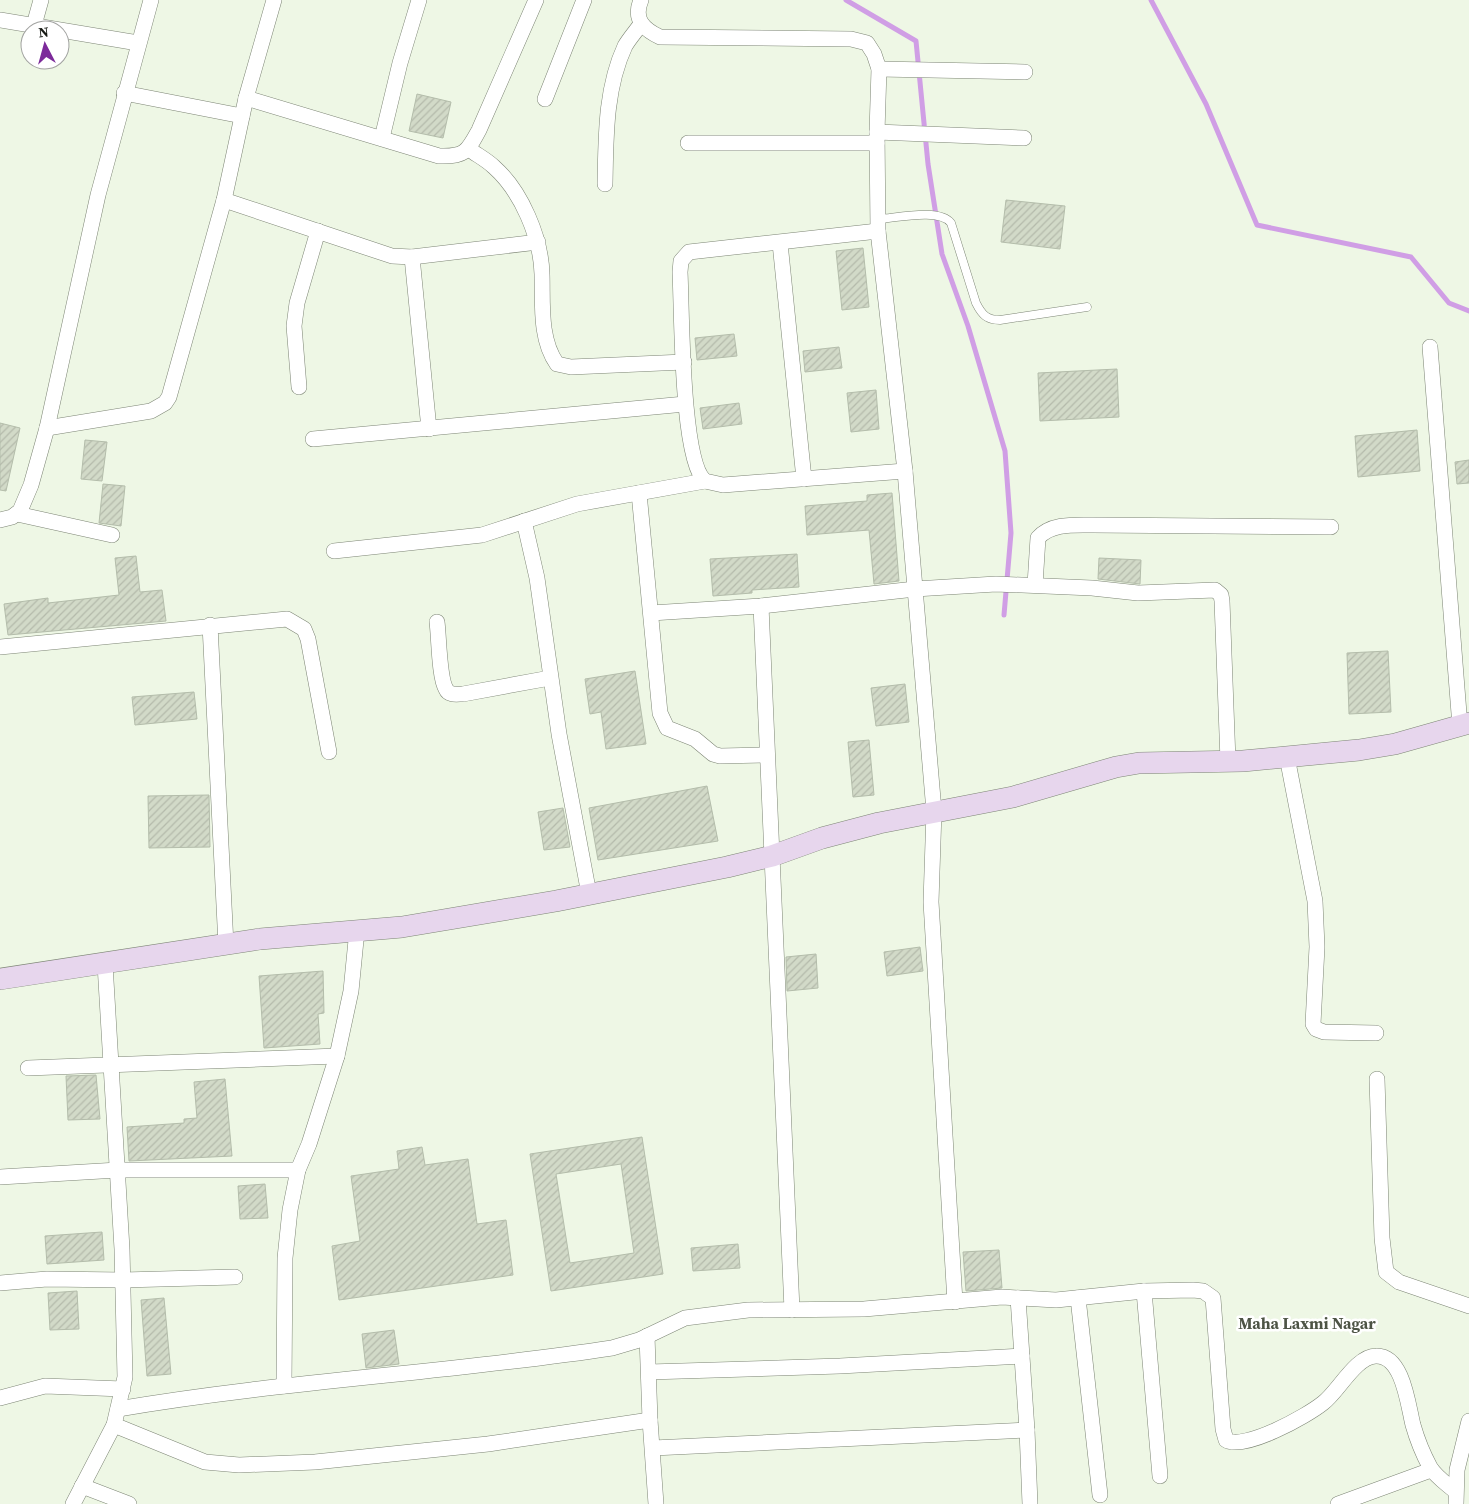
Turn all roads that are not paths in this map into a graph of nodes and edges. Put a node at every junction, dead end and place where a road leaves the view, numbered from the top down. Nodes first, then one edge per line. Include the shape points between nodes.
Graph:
1 (40, 0) edge
2 (151, 0) edge
3 (274, 0) edge
4 (419, 0) edge
5 (536, 0) edge
6 (584, 0) edge
7 (641, 0) edge
8 (0, 20) edge
9 (35, 20) edge
10 (20, 23) edge
11 (641, 24) junction
12 (70, 31) edge
13 (138, 43) junction
14 (879, 69) junction
15 (1025, 72) dead end
16 (124, 93) junction
17 (246, 98) junction
18 (545, 100) dead end
19 (242, 116) junction
20 (382, 138) junction
21 (877, 138) junction
22 (1024, 138) dead end
23 (688, 143) dead end
24 (469, 149) junction
25 (605, 184) dead end
26 (224, 200) junction
27 (878, 225) junction
28 (318, 231) junction
29 (538, 242) junction
30 (780, 243) junction
31 (412, 257) junction
32 (1087, 307) dead end
33 (1430, 346) dead end
34 (684, 362) junction
35 (299, 387) dead end
36 (685, 404) junction
37 (47, 428) junction
38 (429, 429) junction
39 (313, 439) dead end
40 (905, 471) junction
41 (804, 479) junction
42 (705, 481) junction
43 (639, 493) junction
44 (16, 514) junction
45 (0, 520) edge
46 (524, 521) junction
47 (1331, 527) dead end
48 (112, 535) dead end
49 (334, 552) dead end
50 (1035, 585) junction
51 (915, 589) junction
52 (761, 606) junction
53 (651, 614) junction
54 (437, 622) dead end
55 (210, 625) junction
56 (0, 647) edge
57 (550, 678) junction
58 (1464, 725) edge
59 (329, 752) dead end
60 (768, 756) junction
61 (1287, 757) junction
62 (1228, 761) junction
63 (934, 811) junction
64 (772, 856) junction
65 (589, 894) junction
66 (357, 930) junction
67 (226, 945) junction
68 (105, 964) junction
69 (0, 979) edge
70 (1376, 1033) dead end
71 (337, 1056) junction
72 (111, 1065) junction
73 (28, 1068) dead end
74 (1377, 1079) dead end
75 (118, 1170) junction
76 (298, 1170) junction
77 (0, 1177) edge
78 (235, 1277) dead end
79 (123, 1280) junction
80 (0, 1283) edge
81 (1144, 1291) junction
82 (1018, 1298) junction
83 (1078, 1298) junction
84 (955, 1302) junction
85 (1469, 1306) edge
86 (792, 1310) junction
87 (648, 1336) junction
88 (1022, 1356) junction
89 (648, 1372) junction
90 (284, 1386) junction
91 (123, 1389) junction
92 (0, 1398) edge
93 (118, 1409) junction
94 (650, 1420) junction
95 (1469, 1421) edge
96 (114, 1425) junction
97 (1027, 1430) junction
98 (1466, 1446) edge
99 (653, 1448) junction
100 (1432, 1470) junction
101 (1160, 1476) dead end
102 (82, 1486) junction
103 (1100, 1495) dead end
104 (1455, 1497) edge
105 (74, 1504) edge
106 (129, 1504) edge
107 (656, 1504) edge
108 (1030, 1504) edge
109 (1338, 1504) edge

1 - 9 street
2 - 13 street
3 - 17 street
4 - 20 street
5 - 24 street
6 - 18 street
7 - 11 street via 637,14
8 - 10 street
11 - 14 street via 660,37 851,39 867,43
11 - 25 street via 625,46 613,84 606,134
12 - 13 street
13 - 16 street
14 - 15 street
14 - 21 street
16 - 19 street
16 - 37 street
17 - 19 street
17 - 20 street
19 - 26 street
20 - 24 street via 439,156 457,157
21 - 22 street via 911,134
21 - 23 street
21 - 27 street
24 - 29 street via 494,167 510,187 529,217
26 - 28 street
26 - 37 street via 172,388 165,403 137,414
27 - 30 street
27 - 32 lane via 922,215 940,215 951,223 976,303 990,320
27 - 40 street
28 - 31 street via 392,256
28 - 35 street via 297,303 294,326
29 - 31 street
29 - 34 street via 546,332 550,354 556,364 571,367
30 - 34 street via 688,252 681,261
30 - 41 street
31 - 38 street
33 - 58 street
34 - 36 street
36 - 38 street
36 - 42 street via 695,469
37 - 44 street via 31,485
38 - 39 street
40 - 41 street
40 - 51 street
41 - 42 street via 723,485
42 - 43 street
43 - 46 street via 577,504
43 - 53 street
44 - 45 street
44 - 48 street
46 - 49 street via 469,538
46 - 57 street via 537,578
47 - 50 street via 1056,527 1038,538
50 - 51 street
50 - 62 street via 1138,593 1218,591 1222,601
51 - 52 street
51 - 63 street
52 - 53 street
52 - 60 street
53 - 60 street via 660,713 664,724 672,731 695,739 713,754
54 - 57 street via 443,679 446,690 452,694
55 - 56 street
55 - 59 street via 277,618 296,622 304,629
55 - 67 street
57 - 65 street
58 - 61 street via 1395,744
60 - 64 street
61 - 62 street
61 - 70 street via 1315,902 1317,947 1313,1024 1324,1032
62 - 63 street via 1124,765 1013,797
63 - 64 street via 841,833
63 - 84 street via 931,902
64 - 65 street
64 - 86 street
65 - 66 street via 445,920
66 - 67 street
66 - 71 street via 351,991
67 - 68 street
68 - 69 street
68 - 72 street
71 - 72 street
71 - 76 street
72 - 73 street
72 - 75 street
74 - 85 street via 1386,1272 1399,1282
75 - 76 street
75 - 77 street
75 - 79 street
76 - 90 street via 285,1258
78 - 79 street
79 - 80 street via 47,1279
79 - 91 street
81 - 83 street
81 - 100 street via 1203,1291 1212,1298 1222,1429 1230,1442 1246,1442 1324,1403 1362,1361 1377,1356 1391,1362 1403,1382 1414,1427
81 - 101 street
82 - 83 street
82 - 84 street
82 - 88 street
83 - 103 street
84 - 86 street via 864,1309
86 - 87 street via 748,1310 685,1318
87 - 89 street
87 - 90 street via 589,1352
88 - 89 street
88 - 97 street
89 - 94 street
90 - 93 street via 207,1394
91 - 92 street via 45,1386
91 - 93 street
93 - 96 street
94 - 96 street via 479,1445 315,1462 239,1465 205,1462
94 - 99 street
95 - 98 street
96 - 102 street
97 - 99 street
97 - 108 street
98 - 104 street
99 - 107 street
100 - 104 street
100 - 109 street
102 - 105 street
102 - 106 street

